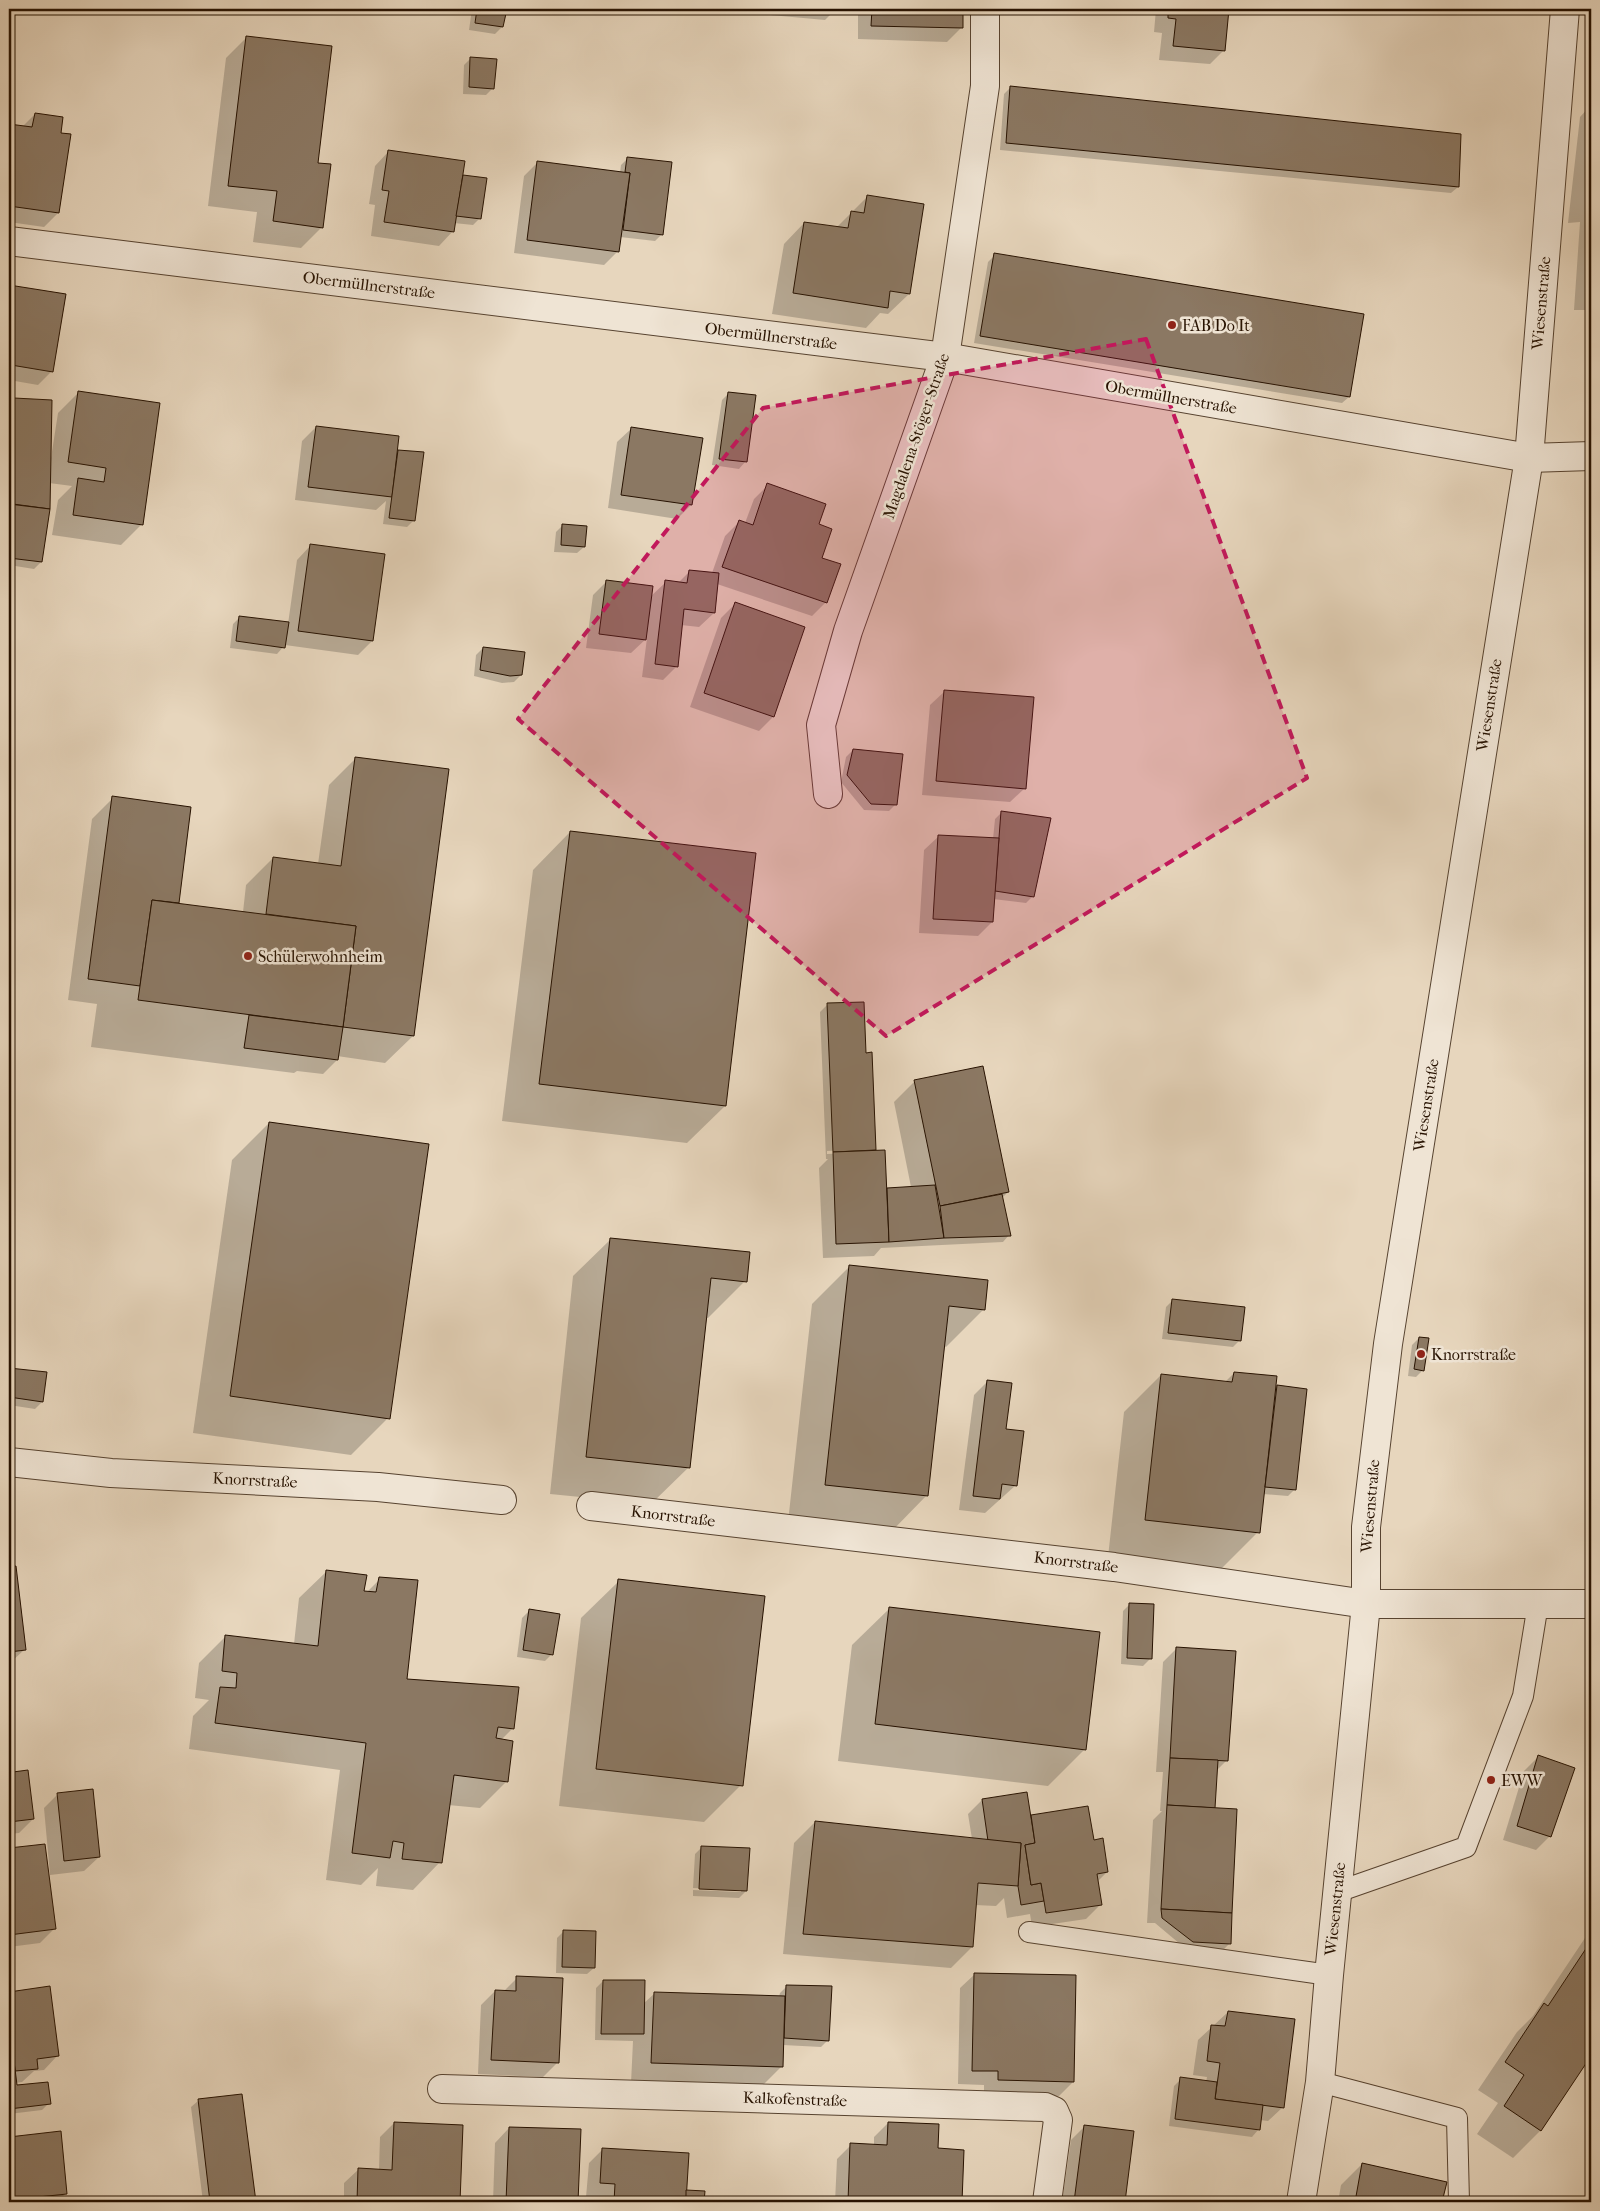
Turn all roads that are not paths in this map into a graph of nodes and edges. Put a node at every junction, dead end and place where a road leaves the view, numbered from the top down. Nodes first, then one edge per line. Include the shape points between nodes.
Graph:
1 (985, 9) edge
2 (1565, 9) edge
3 (9, 241) edge
4 (945, 357) junction
5 (1591, 456) edge
6 (1529, 458) junction
7 (828, 794) dead end
8 (9, 1462) edge
9 (502, 1500) dead end
10 (591, 1506) dead end
11 (1366, 1604) junction
12 (1538, 1604) junction
13 (1591, 1604) edge
14 (1337, 1892) junction
15 (1029, 1932) dead end
16 (1329, 1975) junction
17 (1320, 2082) junction
18 (442, 2089) dead end
19 (1047, 2202) edge
20 (1301, 2202) edge
21 (1459, 2202) edge

1 - 4 street, Magdalena-Stöger-Straße via 984,86
2 - 6 street, Wiesenstraße
3 - 4 street, Obermüllnerstraße
4 - 6 street, Obermüllnerstraße
4 - 7 street, Magdalena-Stöger-Straße via 848,631 820,726
5 - 6 street, Obermüllnerstraße
6 - 11 street, Wiesenstraße via 1388,1344 1366,1527
8 - 9 street, Knorrstraße via 111,1473 378,1487
10 - 11 street, Knorrstraße via 1114,1567
11 - 12 street, Knorrstraße
11 - 14 street, Wiesenstraße
12 - 13 street, Knorrstraße
12 - 14 lane via 1523,1696 1466,1847
14 - 16 street, Wiesenstraße
15 - 16 lane
16 - 17 street, Wiesenstraße
17 - 20 street, Wiesenstraße
17 - 21 lane via 1457,2118
18 - 19 street, Kalkofenstraße via 1045,2107 1054,2111 1058,2120

